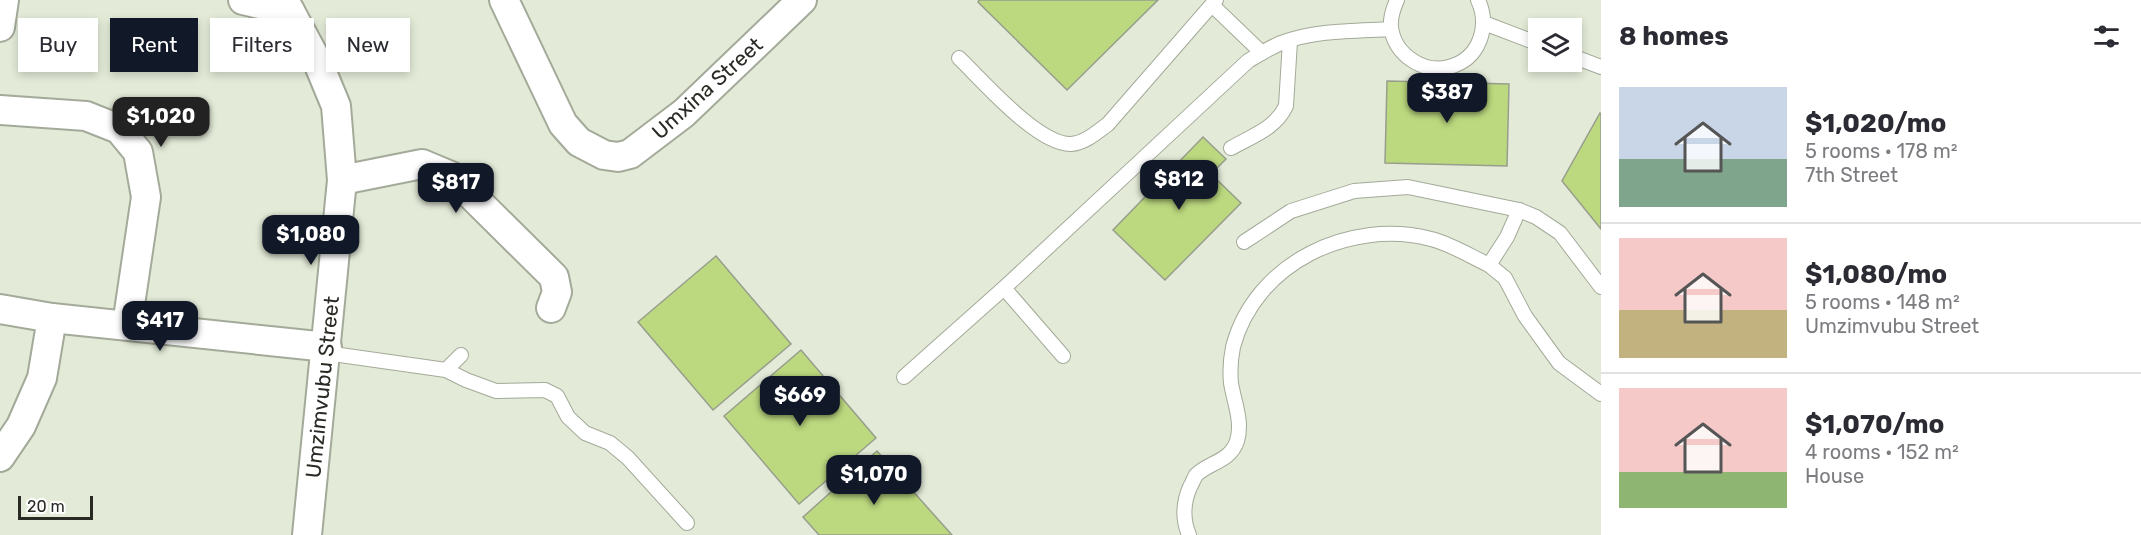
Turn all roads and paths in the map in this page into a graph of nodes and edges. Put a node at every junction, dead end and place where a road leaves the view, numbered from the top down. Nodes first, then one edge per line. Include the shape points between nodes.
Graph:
1 (4, 0) edge
2 (243, 0) edge
3 (802, 0) edge
4 (1397, 0) edge
5 (1478, 0) edge
6 (508, 2) edge
7 (1214, 2) edge
8 (287, 6) edge
9 (1484, 23) junction
10 (0, 27) edge
11 (1391, 28) junction
12 (1528, 40) edge
13 (1290, 41) junction
14 (1262, 53) junction
15 (959, 58) dead end
16 (1582, 60) edge
17 (1601, 67) edge
18 (0, 110) edge
19 (1231, 148) dead end
20 (342, 180) junction
21 (1519, 210) junction
22 (1244, 242) dead end
23 (1489, 265) junction
24 (1601, 287) edge
25 (1004, 288) junction
26 (551, 308) dead end
27 (0, 309) edge
28 (51, 318) junction
29 (127, 325) junction
30 (326, 350) junction
31 (461, 355) dead end
32 (1063, 356) dead end
33 (446, 370) junction
34 (904, 377) dead end
35 (1601, 394) edge
36 (0, 457) edge
37 (687, 523) dead end
38 (307, 535) edge
39 (1189, 535) edge

1 - 10 street
2 - 8 street
3 - 6 street, Umxina Street via 684,113 630,154 618,156 604,155 579,142 563,124
4 - 11 lane
5 - 9 lane
7 - 14 lane
7 - 15 lane via 1108,124 1074,144 1058,143 1029,125
8 - 20 street, Umzimvubu Street via 336,106
9 - 11 lane via 1482,39 1463,60 1449,67 1434,68 1419,65 1406,56 1396,44
9 - 12 lane
11 - 13 lane via 1327,33
13 - 14 lane
13 - 19 lane via 1283,112 1273,125
14 - 25 lane via 1248,61
16 - 17 lane
18 - 29 street via 86,116 119,129 138,152 146,197
20 - 26 street via 422,164 453,177 554,277 557,292
20 - 30 street, Umzimvubu Street
21 - 22 lane via 1408,187 1354,191 1292,211
21 - 23 lane
21 - 24 lane via 1560,233
23 - 35 lane via 1505,278 1559,363
23 - 39 lane via 1432,239 1376,234 1348,238 1318,249 1268,284 1242,321 1233,349 1231,382 1239,433 1235,448 1196,475 1185,499 1184,523
25 - 32 lane
25 - 34 lane
27 - 28 street
28 - 29 street
28 - 36 street via 42,378 21,426
29 - 30 street
30 - 33 lane
30 - 38 street, Umzimvubu Street
31 - 33 lane
33 - 37 lane via 496,391 545,390 557,396 568,417 585,433 610,443 628,458

